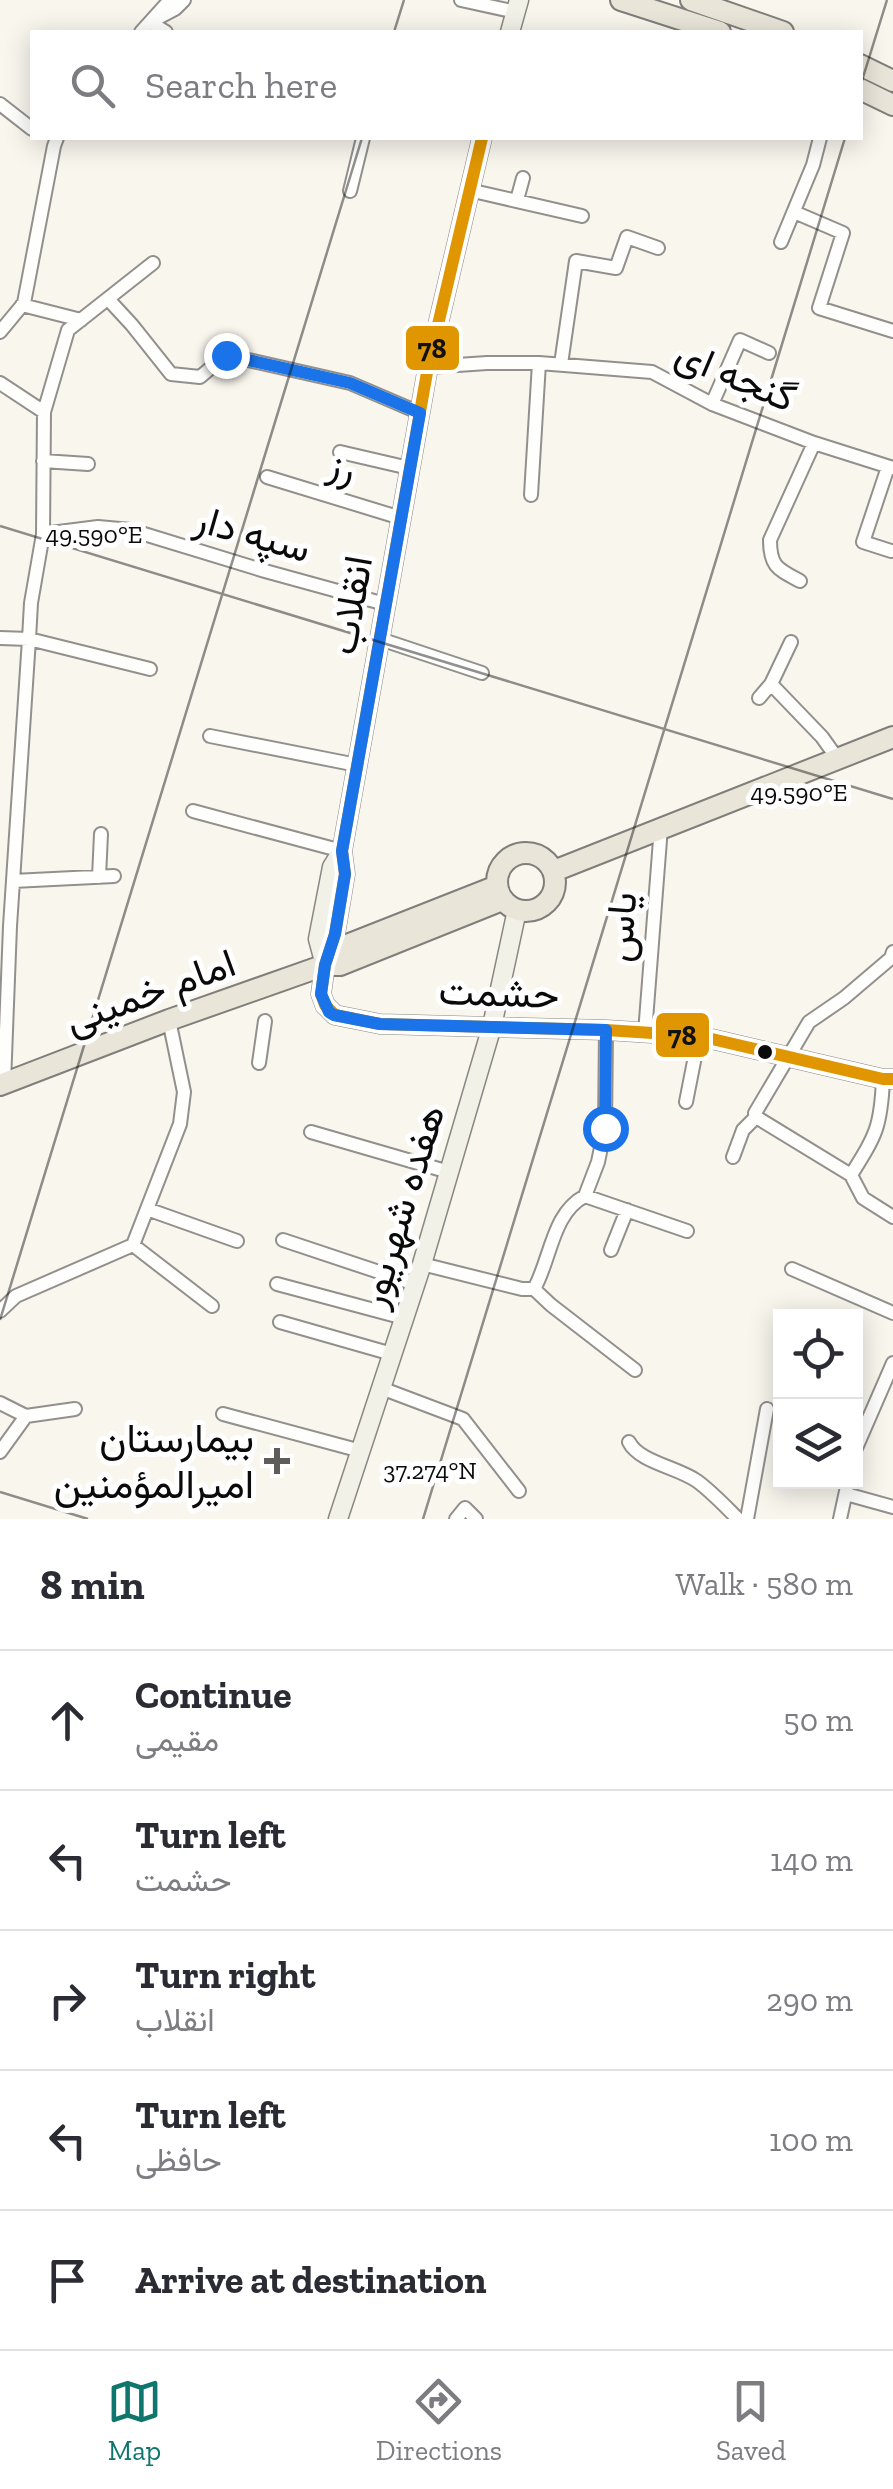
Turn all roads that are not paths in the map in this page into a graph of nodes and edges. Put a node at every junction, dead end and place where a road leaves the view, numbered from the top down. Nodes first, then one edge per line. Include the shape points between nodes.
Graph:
1 (170, 0) edge
2 (184, 0) edge
3 (461, 0) edge
4 (621, 0) edge
5 (691, 0) edge
6 (521, 4) edge
7 (146, 27) edge
8 (511, 30) edge
9 (519, 30) edge
10 (714, 30) edge
11 (777, 30) edge
12 (863, 66) edge
13 (893, 81) edge
14 (863, 90) edge
15 (0, 104) edge
16 (893, 105) edge
17 (30, 127) edge
18 (51, 140) edge
19 (363, 140) edge
20 (482, 140) edge
21 (820, 140) edge
22 (523, 178) dead end
23 (470, 190) junction
24 (350, 191) dead end
25 (517, 200) junction
26 (794, 212) junction
27 (582, 216) dead end
28 (781, 242) dead end
29 (658, 248) dead end
30 (153, 264) dead end
31 (108, 299) junction
32 (22, 305) junction
33 (80, 320) junction
34 (0, 332) edge
35 (893, 332) edge
36 (769, 352) dead end
37 (539, 363) junction
38 (561, 364) junction
39 (428, 367) junction
40 (0, 383) edge
41 (712, 404) junction
42 (44, 412) junction
43 (420, 413) junction
44 (814, 443) junction
45 (340, 452) dead end
46 (44, 461) junction
47 (88, 464) dead end
48 (891, 467) edge
49 (409, 468) junction
50 (266, 477) dead end
51 (530, 495) dead end
52 (400, 518) junction
53 (43, 534) junction
54 (890, 552) dead end
55 (800, 581) dead end
56 (386, 604) junction
57 (0, 638) edge
58 (380, 638) junction
59 (29, 639) junction
60 (791, 642) dead end
61 (150, 669) dead end
62 (482, 674) dead end
63 (771, 684) junction
64 (759, 698) dead end
65 (210, 736) dead end
66 (893, 737) edge
67 (837, 758) junction
68 (357, 765) junction
69 (193, 811) dead end
70 (661, 827) junction
71 (101, 834) dead end
72 (342, 851) junction
73 (554, 871) junction
74 (114, 876) dead end
75 (99, 877) junction
76 (12, 881) junction
77 (505, 899) junction
78 (5, 926) edge
79 (893, 952) edge
80 (325, 965) junction
81 (497, 1005) junction
82 (169, 1020) junction
83 (265, 1020) dead end
84 (492, 1026) junction
85 (521, 1027) junction
86 (606, 1030) junction
87 (645, 1033) junction
88 (700, 1036) junction
89 (788, 1057) junction
90 (260, 1063) dead end
91 (888, 1079) edge
92 (2, 1084) edge
93 (686, 1102) dead end
94 (756, 1118) junction
95 (311, 1132) dead end
96 (733, 1157) dead end
97 (450, 1172) junction
98 (851, 1175) junction
99 (585, 1196) junction
100 (147, 1209) junction
101 (626, 1210) junction
102 (893, 1218) edge
103 (687, 1231) dead end
104 (283, 1240) dead end
105 (236, 1241) dead end
106 (133, 1245) junction
107 (611, 1250) dead end
108 (422, 1264) junction
109 (792, 1268) dead end
110 (276, 1284) dead end
111 (415, 1284) junction
112 (534, 1289) junction
113 (212, 1306) dead end
114 (0, 1311) edge
115 (893, 1313) edge
116 (404, 1318) junction
117 (280, 1322) dead end
118 (392, 1354) junction
119 (893, 1363) edge
120 (635, 1370) dead end
121 (381, 1388) junction
122 (0, 1402) edge
123 (767, 1408) dead end
124 (75, 1409) dead end
125 (223, 1414) dead end
126 (26, 1416) junction
127 (863, 1432) edge
128 (628, 1442) dead end
129 (0, 1452) edge
130 (361, 1452) junction
131 (847, 1489) edge
132 (849, 1489) edge
133 (519, 1491) dead end
134 (893, 1507) edge
135 (339, 1519) edge
136 (456, 1519) edge
137 (476, 1519) edge
138 (738, 1519) edge
139 (747, 1519) edge
140 (840, 1519) edge

1 - 7 street
2 - 7 street
3 - 6 street
4 - 10 main road
5 - 11 main road
6 - 8 main road
6 - 9 main road
12 - 13 main road
14 - 16 main road
15 - 17 street
18 - 32 street
19 - 24 street
20 - 23 main road, انقلاب
21 - 26 street
22 - 25 street
23 - 25 street
23 - 39 main road, انقلاب
25 - 27 street
26 - 28 street
26 - 35 street via 844,233 818,308
29 - 38 street via 626,237 616,268 576,261
30 - 31 street
31 - 33 street
31 - 43 street via 171,374 200,377 226,355 350,383
32 - 33 street
32 - 34 street
33 - 42 street via 68,330
36 - 41 street via 740,340
37 - 38 street, گنجه ای
37 - 39 street, گنجه ای
37 - 51 street
38 - 41 street, گنجه ای via 652,372
39 - 43 main road, انقلاب
40 - 42 street
41 - 44 street, گنجه ای
42 - 46 street
43 - 49 main road, انقلاب
44 - 48 street, گنجه ای
44 - 55 street via 770,540 776,567
45 - 49 street
46 - 47 street
46 - 53 street
48 - 54 street via 863,542
49 - 52 main road, انقلاب
50 - 52 street, رز
52 - 56 main road, انقلاب
53 - 56 street, سپه دار via 131,530
53 - 59 street
56 - 58 main road, انقلاب
57 - 59 street
58 - 62 street
58 - 68 main road, انقلاب
59 - 61 street
59 - 76 street
60 - 63 street
63 - 64 street
63 - 67 street
65 - 68 street
66 - 67 main road
67 - 70 main road
68 - 72 main road, انقلاب
69 - 72 street
70 - 73 main road
70 - 87 street, یاس
71 - 75 street
72 - 80 main road, انقلاب via 332,867 318,940
73 - 77 main road via 551,899 536,910
73 - 77 main road via 533,853 514,855 500,868
74 - 75 street
75 - 76 street
76 - 78 street
77 - 80 main road, امام خمینی via 337,949
77 - 81 main road, هفده شهریور
78 - 92 street
79 - 89 street via 809,1022
80 - 82 main road, امام خمینی
80 - 84 main road, حشمت via 321,994 334,1015 380,1024
81 - 84 main road, هفده شهریور
81 - 85 main road via 502,1020
82 - 92 main road, امام خمینی
82 - 100 street via 184,1092 180,1124
83 - 90 street
84 - 85 main road, حشمت
84 - 97 main road, هفده شهریور
85 - 86 main road, حشمت
86 - 87 main road, حشمت
86 - 99 street via 605,1128
87 - 88 main road, حشمت
88 - 89 main road, حشمت
88 - 93 street
89 - 91 main road, حشمت
89 - 94 street
91 - 98 street via 875,1137
94 - 96 street via 743,1130
94 - 98 street
95 - 97 street
97 - 108 main road, هفده شهریور
98 - 102 street via 863,1198
99 - 101 street
99 - 112 street via 559,1224
100 - 105 street
100 - 106 street
101 - 103 street
101 - 107 street
104 - 111 street
106 - 113 street
106 - 114 street via 16,1296
108 - 111 main road, هفده شهریور
108 - 112 street
109 - 115 street
110 - 116 street
111 - 116 main road, هفده شهریور
112 - 120 street
116 - 118 main road, هفده شهریور
117 - 118 street
118 - 121 main road, هفده شهریور
119 - 127 street
121 - 130 main road, هفده شهریور
121 - 133 street via 463,1419
122 - 126 street
123 - 139 street
124 - 126 street
125 - 130 street
126 - 129 street
128 - 138 street via 696,1481
130 - 135 main road, هفده شهریور
131 - 140 street
132 - 134 street
136 - 137 street via 464,1508

